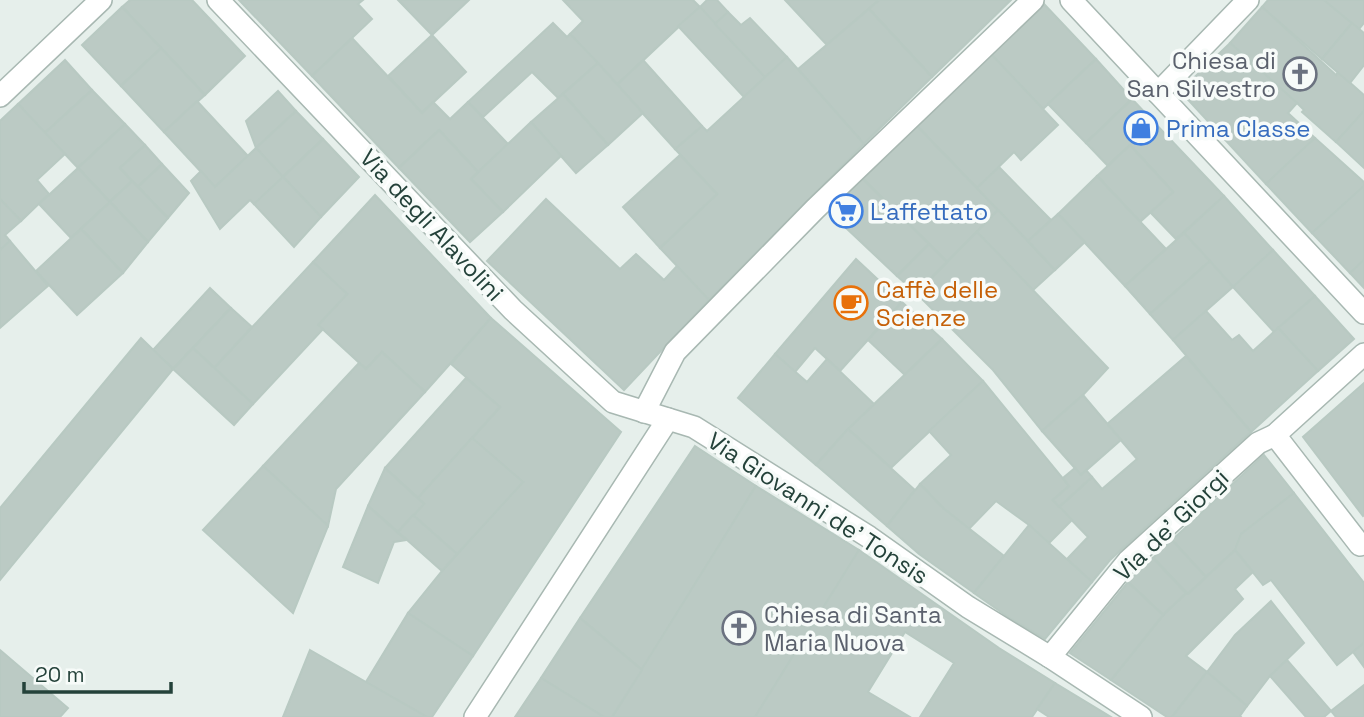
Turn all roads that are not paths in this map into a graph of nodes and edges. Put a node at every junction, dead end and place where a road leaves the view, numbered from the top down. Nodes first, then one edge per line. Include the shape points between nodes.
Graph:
1 (101, 0) edge
2 (218, 0) edge
3 (1033, 0) edge
4 (1072, 0) edge
5 (1248, 0) edge
6 (1158, 93) junction
7 (0, 96) edge
8 (1364, 313) edge
9 (1364, 354) edge
10 (643, 412) junction
11 (668, 419) junction
12 (1275, 435) junction
13 (1360, 545) dead end
14 (1050, 657) junction
15 (475, 717) edge
16 (1140, 717) edge

1 - 7 street
2 - 10 street, Via degli Alavolini via 513,310 613,402
3 - 10 street via 815,209 676,352
4 - 6 street
5 - 6 street
6 - 8 street
9 - 12 street, Via de' Giorgi
10 - 11 street, Via degli Alavolini
11 - 14 street, Via Giovanni de' Tonsis via 694,428 869,537 968,607
11 - 15 street
12 - 13 street
12 - 14 street, Via de' Giorgi via 1258,443 1128,561
14 - 16 street, Via Giovanni de' Tonsis

